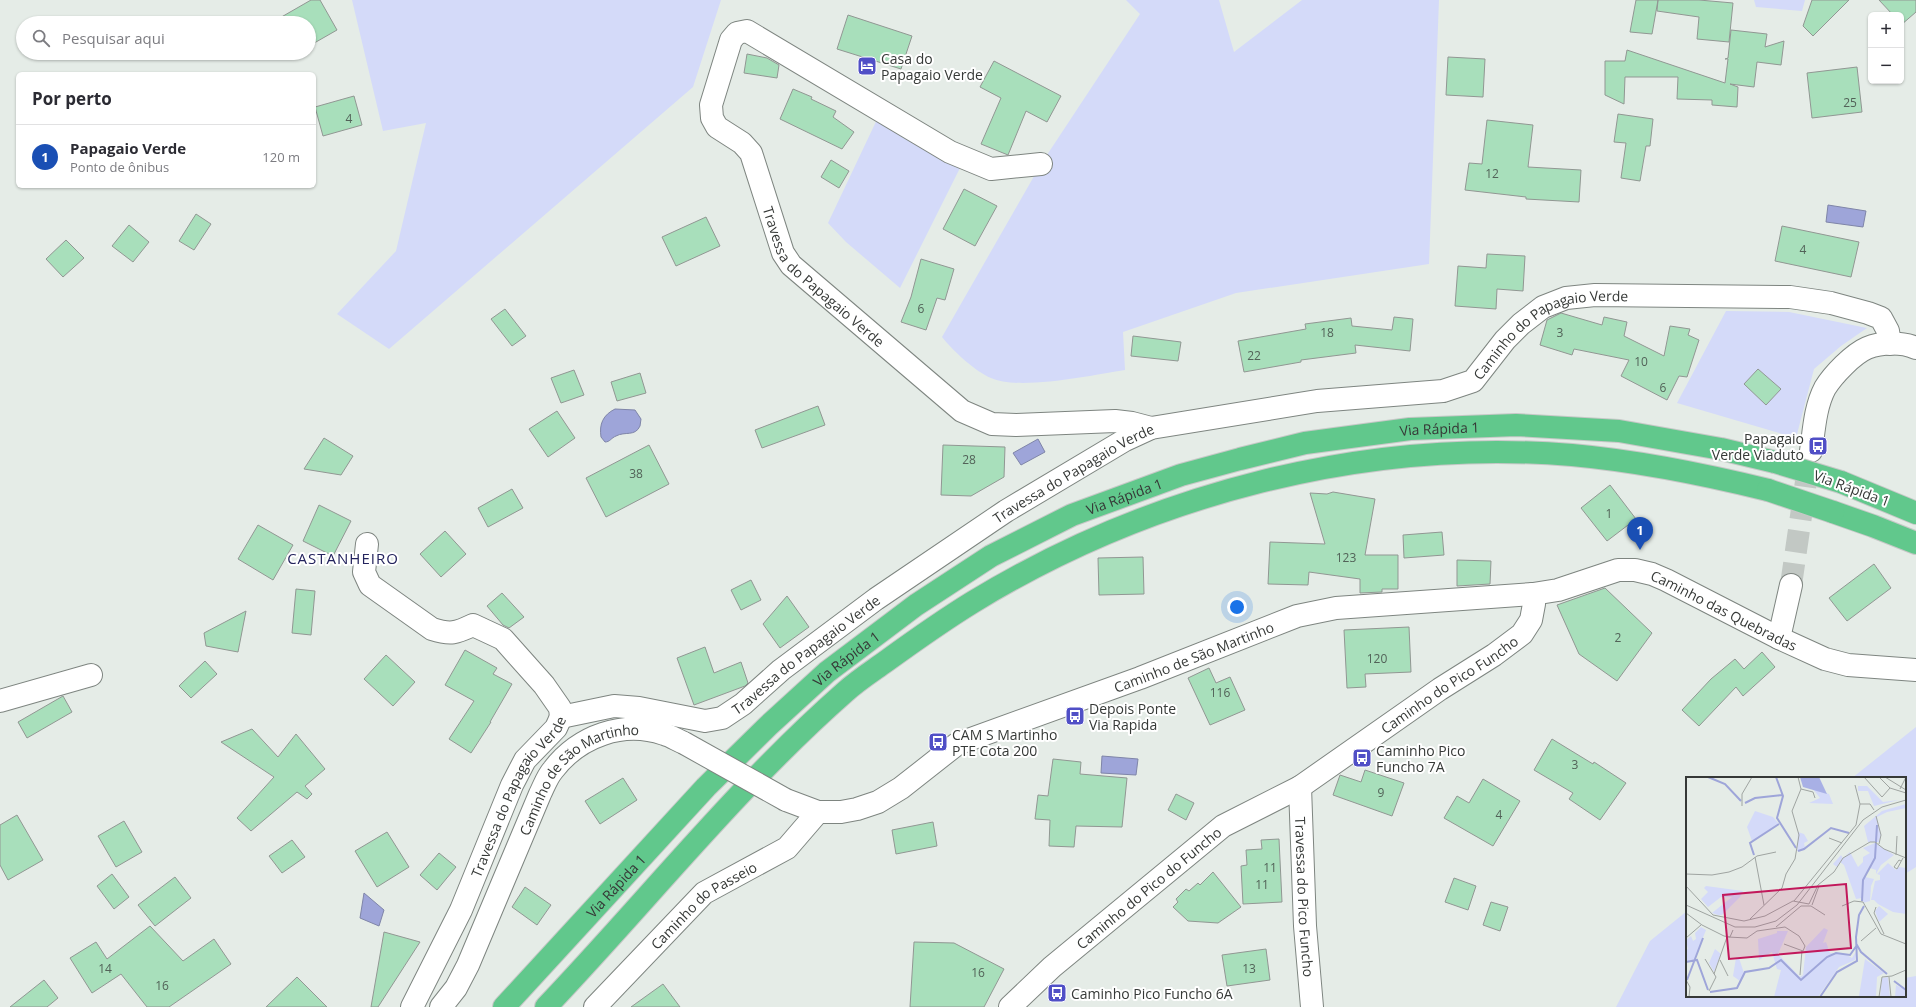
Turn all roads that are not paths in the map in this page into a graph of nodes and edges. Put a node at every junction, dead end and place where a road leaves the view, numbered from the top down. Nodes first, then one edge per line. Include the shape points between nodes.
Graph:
1 (1041, 164) dead end
2 (1905, 346) edge
3 (1151, 428) junction
4 (1811, 451) tunnel mouth
5 (1916, 512) edge
6 (1916, 543) edge
7 (367, 544) dead end
8 (1791, 585) tunnel mouth
9 (1533, 594) junction
10 (1779, 638) junction
11 (1916, 670) edge
12 (91, 675) dead end
13 (0, 701) edge
14 (561, 717) junction
15 (1300, 787) junction
16 (818, 812) junction
17 (412, 1007) edge
18 (441, 1007) edge
19 (504, 1007) edge
20 (546, 1007) edge
21 (595, 1007) edge
22 (1010, 1007) edge
23 (1312, 1007) edge

1 - 3 street, Travessa do Papagaio Verde via 990,169 950,152 747,31 738,33 731,40 711,105 712,118 717,127 742,143 750,153 783,253 791,265 962,411 992,424 1016,426 1115,421
2 - 3 street, Caminho do Papagaio Verde via 1888,330 1881,318 1831,303 1790,297 1595,295 1566,298 1543,307 1521,324 1473,381 1466,384 1444,390 1317,401
2 - 4 street via 1868,348 1834,375 1825,388 1816,411
3 - 14 street, Travessa do Papagaio Verde via 1125,440 1006,511 876,599 722,718 705,721 614,706
5 - 19 highway, Via Rápida 1, bridge via 1841,482 1714,447 1619,431 1516,425 1410,429 1305,443 1181,475 1072,515 992,556 916,605 827,672 706,787
6 - 20 highway, Via Rápida 1, bridge via 1768,490 1669,468 1569,455 1463,453 1410,456 1306,472 1192,501 1080,544 1008,580 934,625 848,689 786,746 731,803
7 - 14 street via 364,572 370,585 432,629 443,633 456,633 474,625 503,638 544,685 560,708
8 - 10 street
9 - 10 street, Caminho das Quebradas via 1558,590 1618,570 1635,570 1666,580
9 - 15 street, Caminho do Pico Funcho via 1531,620 1522,634
9 - 16 street, Caminho de São Martinho via 1336,608 1297,616 1126,683 957,744 901,788 878,802 841,812
10 - 11 street, Caminho das Quebradas via 1825,659 1848,664
12 - 13 street
14 - 17 street, Travessa do Papagaio Verde via 556,728 526,760 515,779 461,910
15 - 22 street, Caminho do Pico do Funcho via 1223,826 1052,967
15 - 23 street, Travessa do Pico Funcho via 1304,926
16 - 18 street, Caminho de São Martinho, bridge via 786,800 664,734 626,729 590,738 564,757 552,771 468,965 456,988
16 - 21 street, Caminho do Passeio via 787,848 704,893

